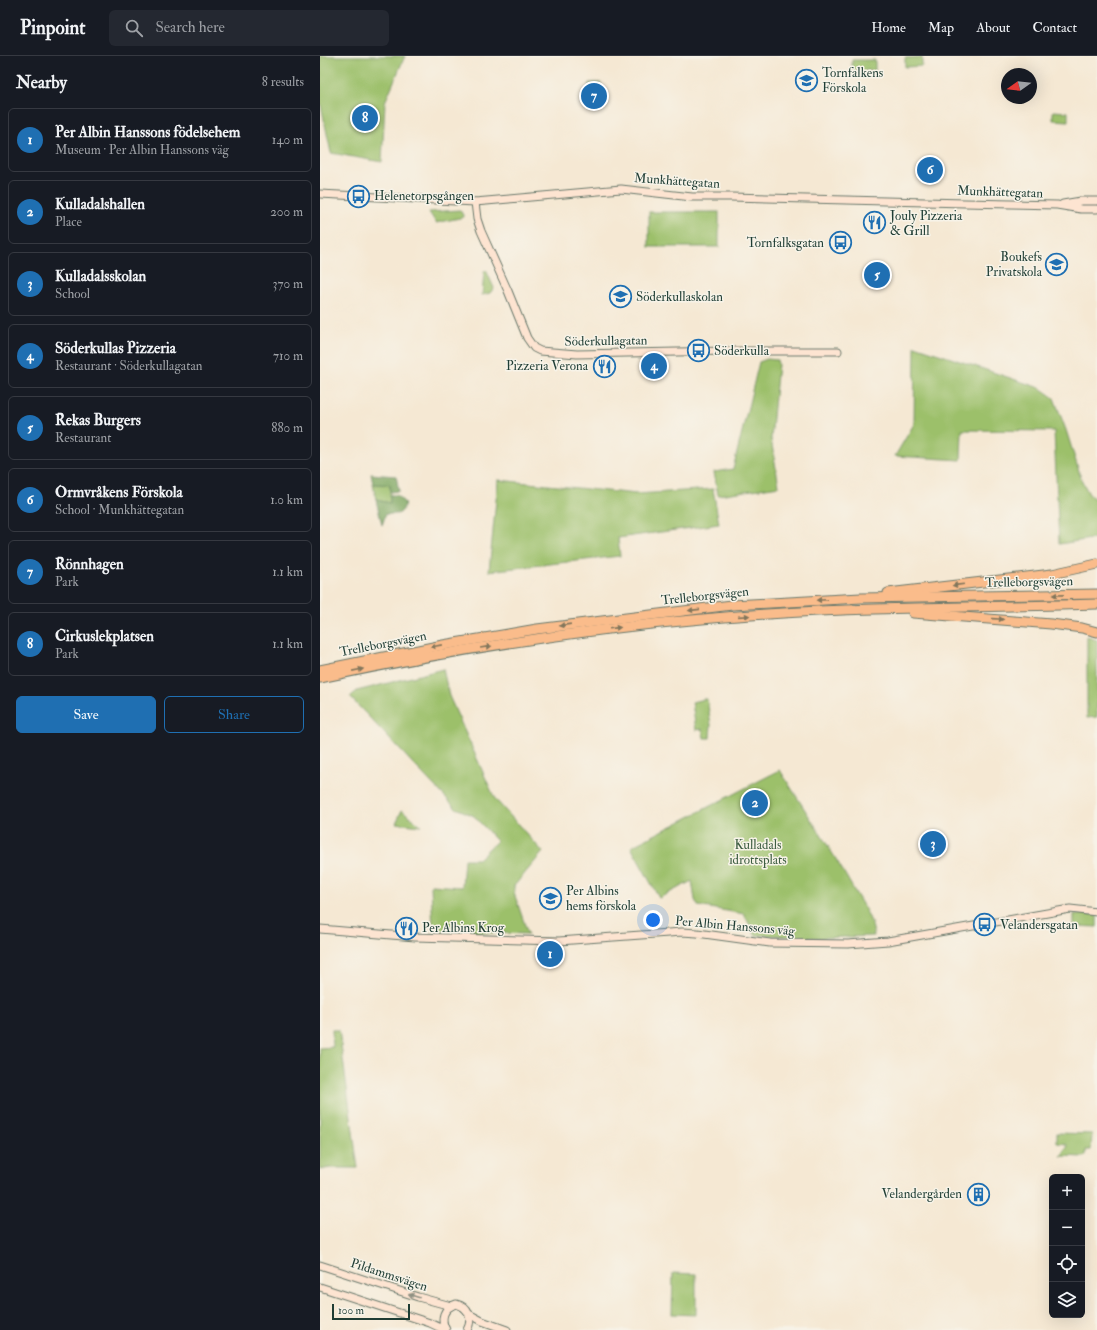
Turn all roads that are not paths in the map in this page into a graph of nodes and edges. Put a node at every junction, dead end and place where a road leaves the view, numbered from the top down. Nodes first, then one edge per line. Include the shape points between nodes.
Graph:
1 (320, 194) edge
2 (1097, 201) edge
3 (475, 202) junction
4 (1056, 205) junction
5 (1097, 209) edge
6 (838, 351) dead end
7 (1097, 564) edge
8 (1097, 594) edge
9 (861, 598) junction
10 (1097, 604) edge
11 (890, 609) junction
12 (1097, 632) edge
13 (320, 670) edge
14 (320, 678) edge
15 (1097, 912) edge
16 (320, 929) edge
17 (320, 1265) edge
18 (320, 1287) edge
19 (451, 1306) junction
20 (469, 1314) junction
21 (445, 1330) edge
22 (468, 1330) edge
23 (507, 1330) edge

1 - 3 street, Munkhättegatan
2 - 4 street, Munkhättegatan
3 - 4 street, Munkhättegatan via 621,189 692,197
3 - 6 street, Söderkullagatan via 481,231 527,338 540,352 582,354
4 - 5 street, Munkhättegatan
7 -> 9 highway via 1052,574 890,592
8 -> 9 highway, Trelleborgsvägen
9 -> 13 highway, Trelleborgsvägen via 732,605 576,624 443,645
10 - 11 highway, Trelleborgsvägen
11 -> 12 highway via 1057,624
14 -> 11 highway, Trelleborgsvägen via 441,654 618,628 761,615
15 - 16 street, Per Albin Hanssons väg via 1064,910 888,941 848,944 770,943 682,932 559,941 415,937
19 -> 17 street, Pildammsvägen
18 - 21 street
19 - 20 street, Pildammsvägen via 461,1306
19 - 21 street via 442,1318
20 - 22 street
20 - 23 street

